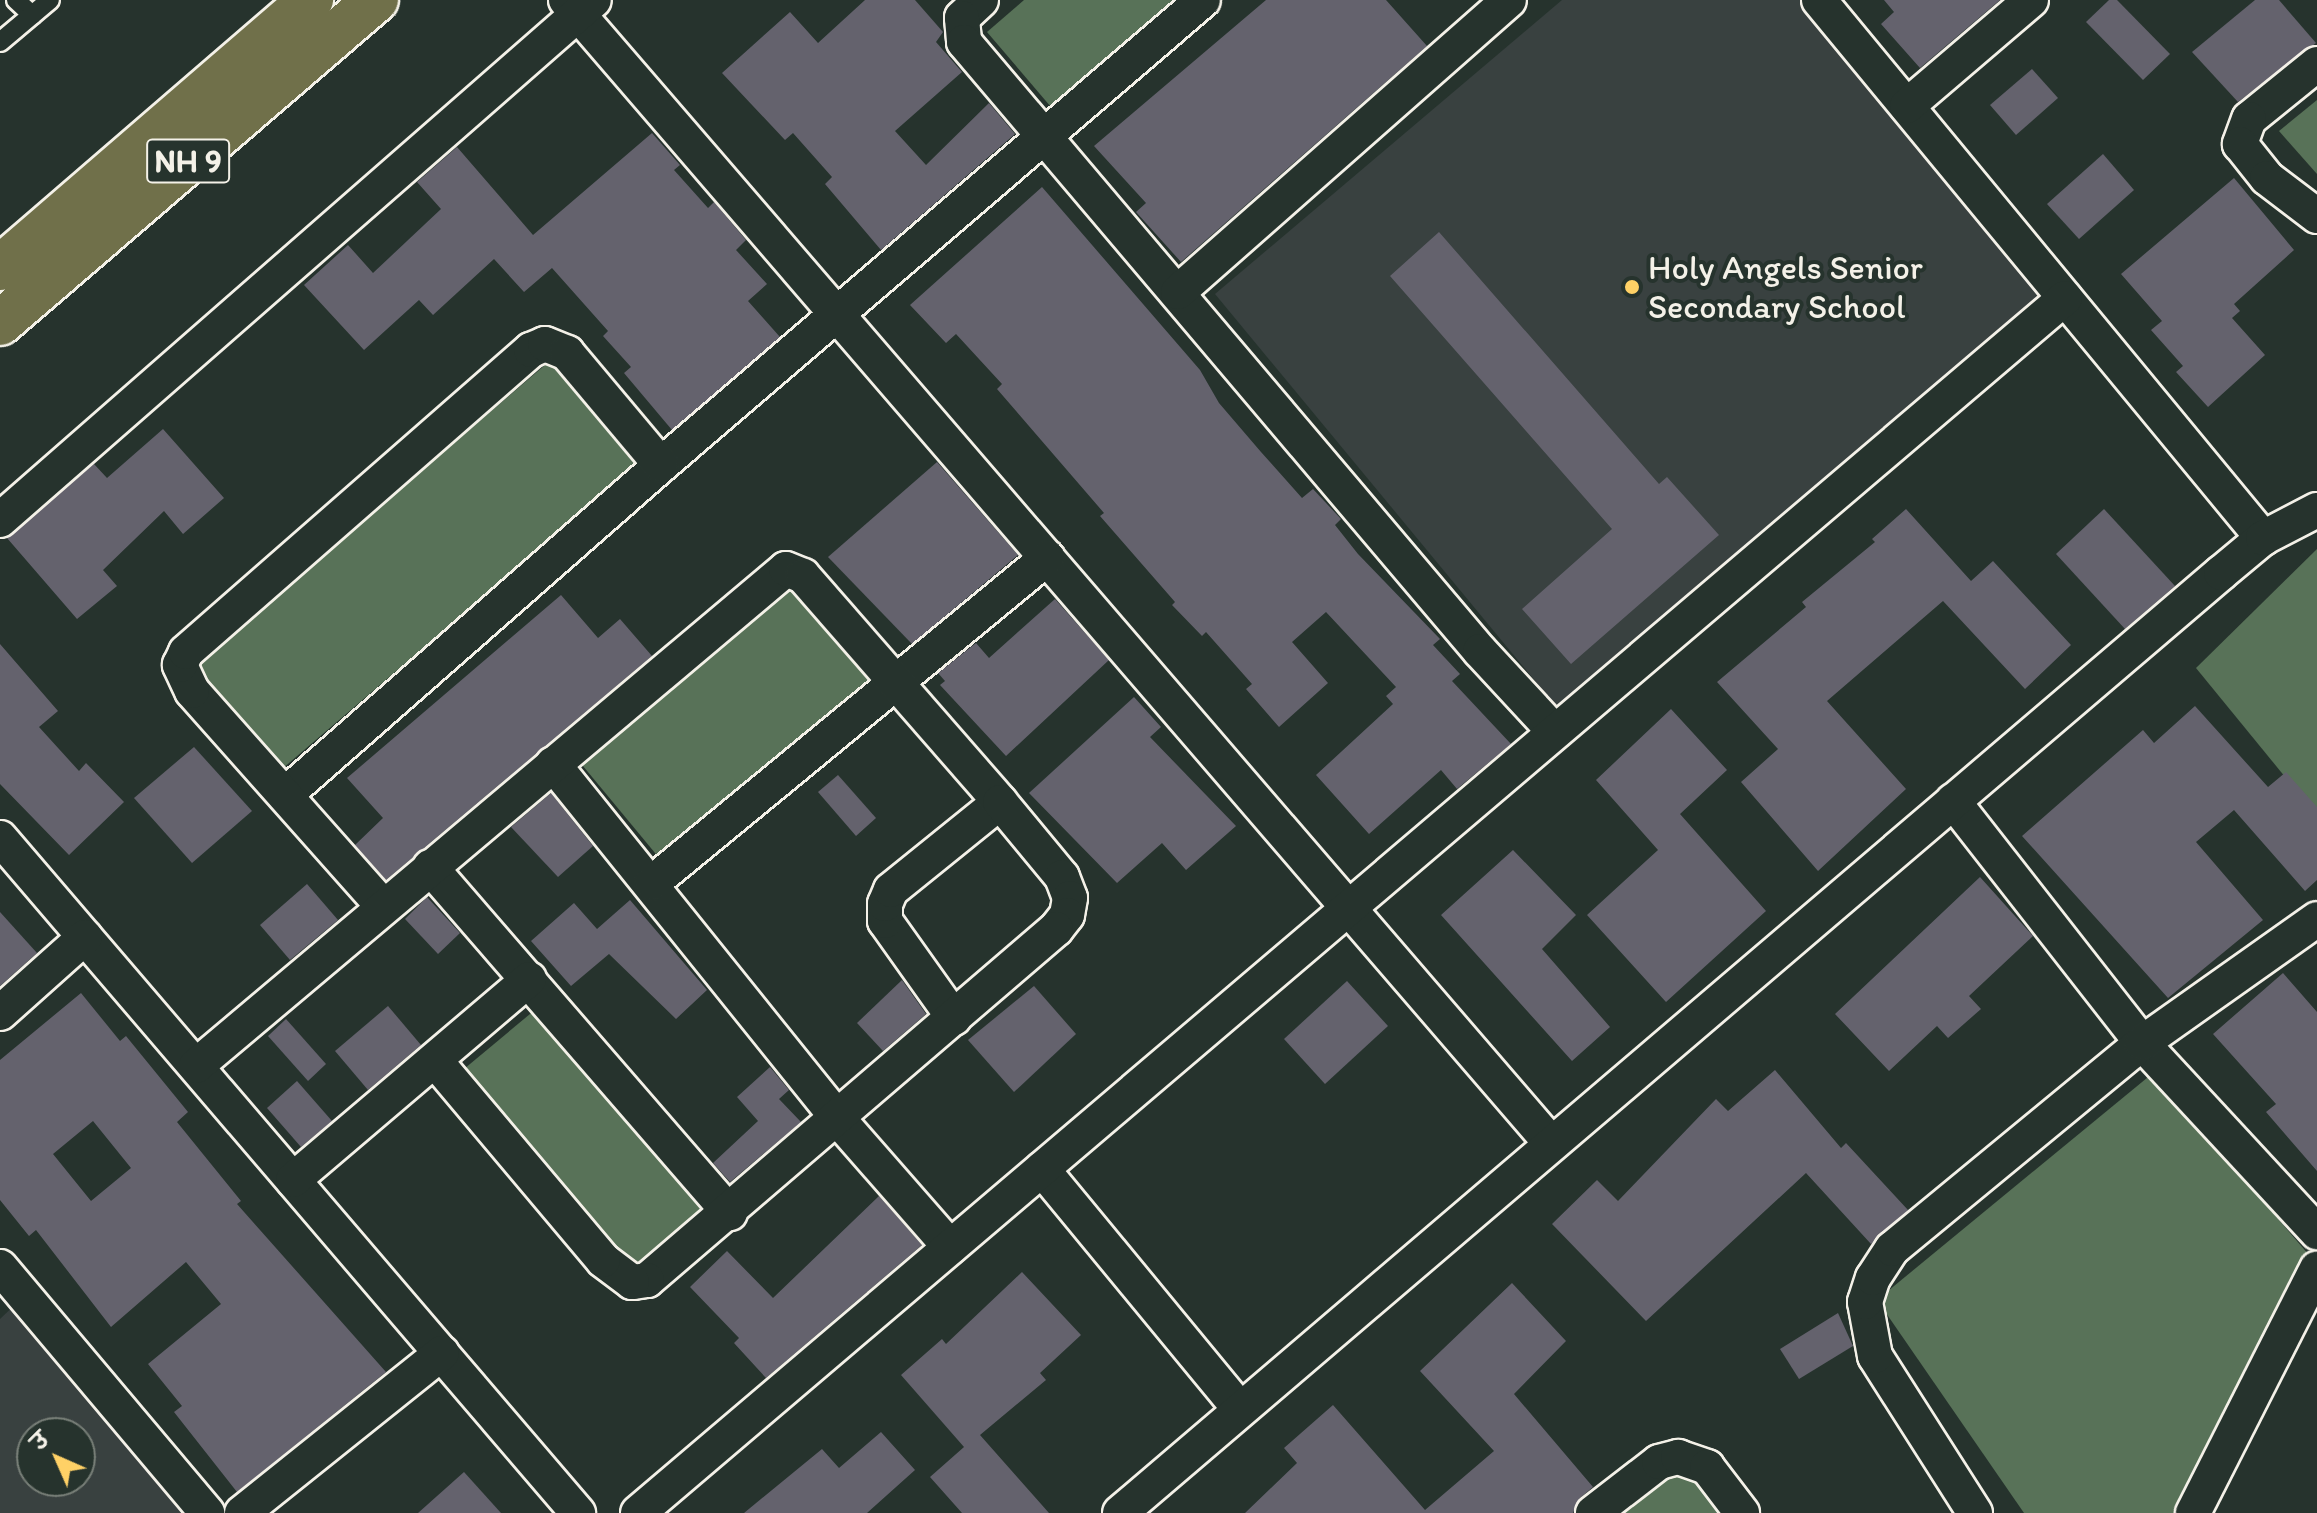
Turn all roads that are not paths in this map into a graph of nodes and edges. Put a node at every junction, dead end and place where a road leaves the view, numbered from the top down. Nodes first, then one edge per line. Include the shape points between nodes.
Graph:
1 (16, 0) edge
2 (50, 0) edge
3 (311, 0) edge
4 (376, 0) edge
5 (981, 0) edge
6 (1203, 0) edge
7 (1509, 0) edge
8 (1819, 0) edge
9 (2031, 0) edge
10 (579, 5) edge
11 (32, 15) junction
12 (0, 42) edge
13 (2317, 64) edge
14 (1907, 106) junction
15 (1044, 140) junction
16 (2317, 216) edge
17 (0, 268) edge
18 (1178, 292) junction
19 (2065, 298) junction
20 (837, 315) junction
21 (0, 323) edge
22 (661, 465) junction
23 (2317, 510) edge
24 (0, 520) edge
25 (2263, 538) junction
26 (1047, 558) junction
27 (895, 682) junction
28 (1555, 732) junction
29 (553, 764) junction
30 (285, 795) junction
31 (1953, 801) junction
32 (1000, 802) junction
33 (0, 838) edge
34 (430, 867) junction
35 (652, 883) junction
36 (382, 905) junction
37 (1348, 908) junction
38 (2317, 919) edge
39 (85, 937) junction
40 (529, 979) junction
41 (0, 1013) edge
42 (954, 1018) junction
43 (2142, 1043) junction
44 (436, 1062) junction
45 (196, 1066) junction
46 (838, 1119) junction
47 (1550, 1142) junction
48 (1042, 1169) junction
49 (293, 1180) junction
50 (730, 1213) junction
51 (2317, 1232) edge
52 (950, 1247) junction
53 (2317, 1269) edge
54 (1, 1271) edge
55 (442, 1353) junction
56 (1240, 1409) junction
57 (2201, 1510) edge
58 (207, 1513) edge
59 (242, 1513) edge
60 (578, 1513) edge
61 (638, 1513) edge
62 (1120, 1513) edge
63 (1593, 1513) edge
64 (1742, 1513) edge
65 (1975, 1513) edge

1 - 11 lane
2 - 11 lane
3 - 17 highway, NH 9
4 - 21 highway, NH 9
5 - 15 street via 962,18 964,42
6 - 15 street
7 - 18 street
8 - 14 street
9 - 14 street
10 - 20 street
10 - 24 street
11 - 12 lane
13 - 16 street via 2249,119 2240,144 2267,178
14 - 19 street
15 - 18 street
15 - 20 street
18 - 28 street via 1480,651
19 - 25 street
19 - 28 street
20 - 22 street
20 - 26 street
22 - 30 street
22 - 30 street via 567,353 545,344 531,350 197,638 180,665 185,680
23 - 25 street
25 - 31 street
26 - 27 street
26 - 37 street
27 - 29 street via 803,576 786,569
27 - 32 street
27 - 35 street
28 - 37 street
29 - 34 street
29 - 35 street
30 - 36 street
31 - 43 street
31 - 47 street
32 - 42 street via 1062,877 1070,898 1067,915
32 - 42 street via 891,890 885,904 885,921
33 - 39 street
34 - 36 street
34 - 40 street
35 - 46 street
36 - 45 street
37 - 47 street
37 - 48 street
38 - 43 street
39 - 41 street
39 - 45 street
40 - 44 street
40 - 50 street
42 - 46 street
43 - 51 street
43 - 65 street via 1892,1249 1873,1278 1865,1302 1875,1356
44 - 49 street
44 - 50 street via 603,1260 632,1282 658,1275
45 - 49 street
46 - 50 street
46 - 52 street
47 - 56 street
48 - 52 street
48 - 56 street
49 - 55 street
52 - 61 street
53 - 57 street
54 - 58 street
55 - 59 street
55 - 60 street
56 - 62 street
63 - 64 street via 1659,1462 1678,1457 1707,1467

